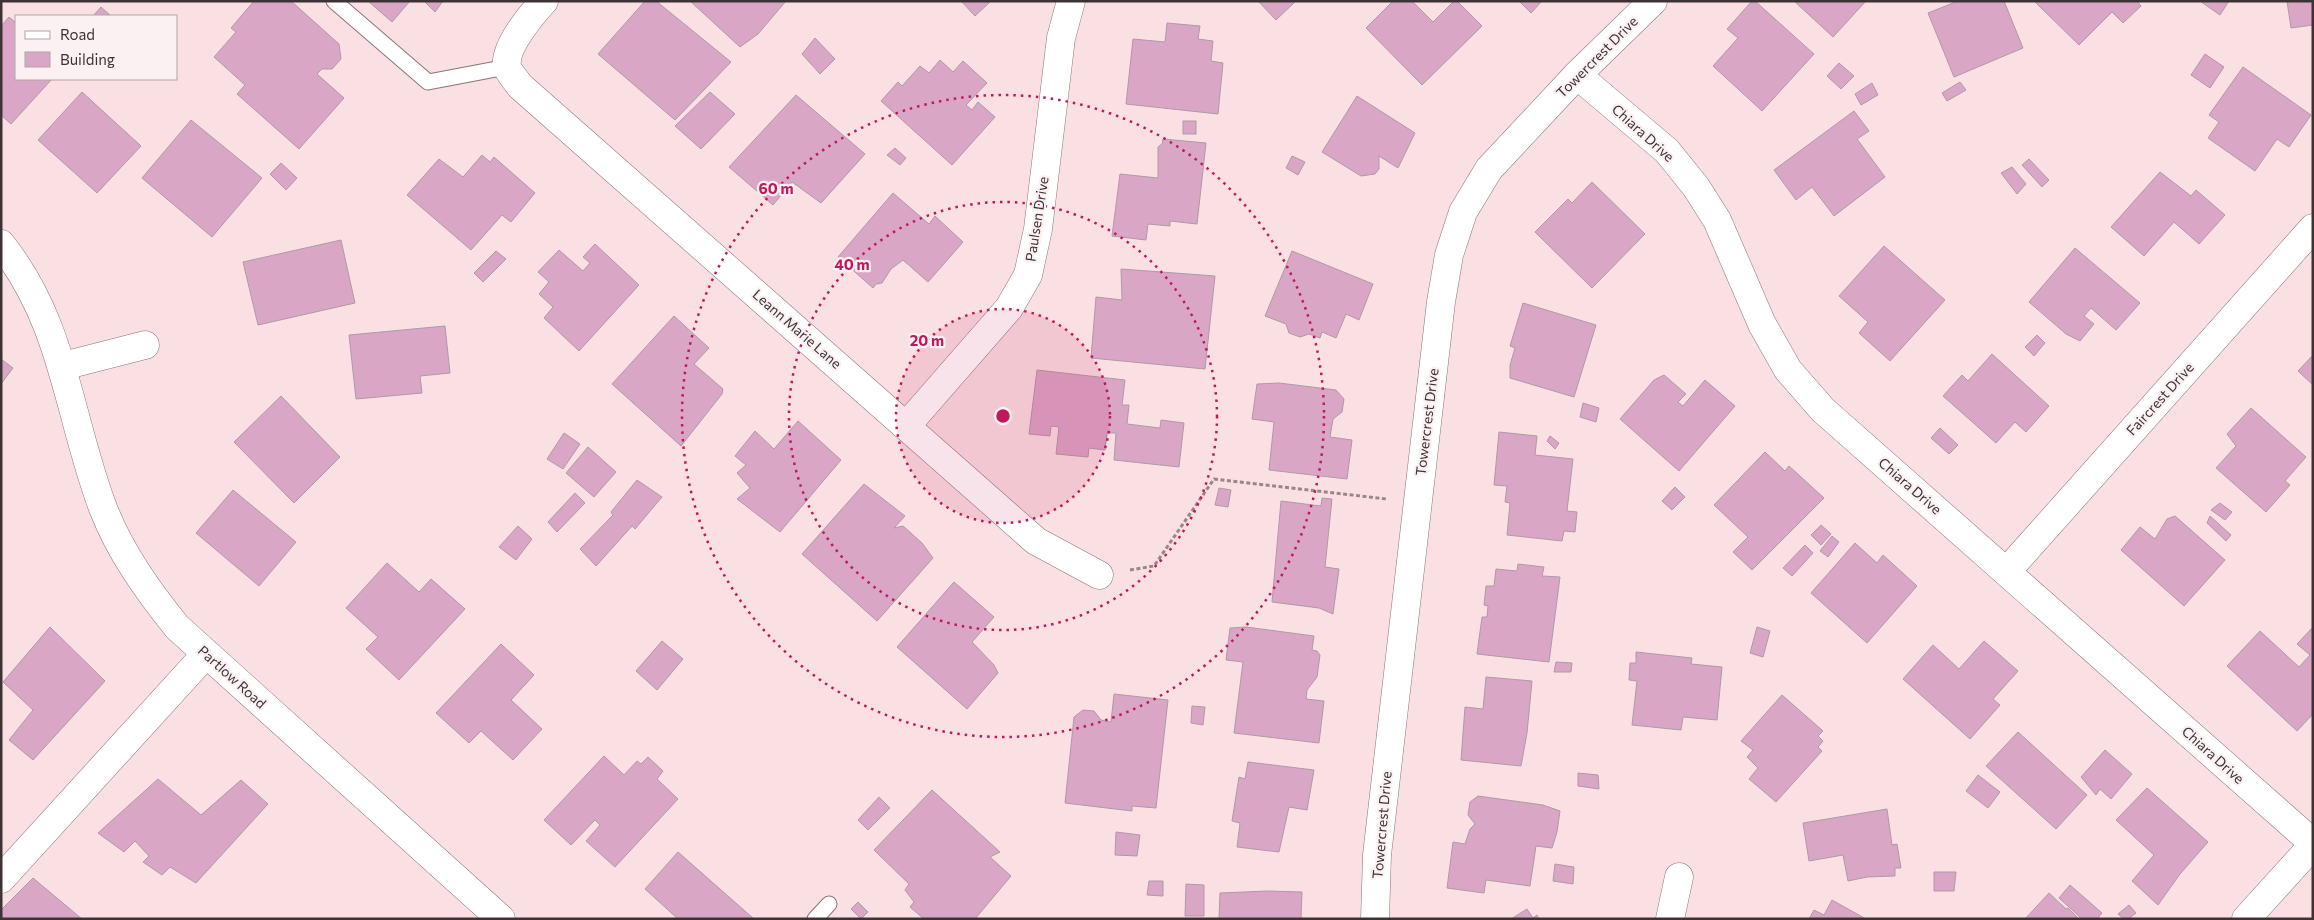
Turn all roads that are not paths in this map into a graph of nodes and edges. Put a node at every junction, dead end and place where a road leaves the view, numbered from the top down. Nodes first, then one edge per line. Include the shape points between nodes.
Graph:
1 (334, 1) edge
2 (544, 1) edge
3 (1071, 1) edge
4 (1654, 1) edge
5 (507, 67) junction
6 (1577, 74) junction
7 (2313, 228) edge
8 (1, 244) edge
9 (145, 345) dead end
10 (63, 366) junction
11 (907, 425) junction
12 (2007, 571) junction
13 (1099, 575) road end
14 (206, 654) junction
15 (2313, 844) edge
16 (1679, 877) dead end
17 (1, 879) edge
18 (829, 904) dead end
19 (501, 919) edge
20 (815, 919) edge
21 (1375, 919) edge
22 (1670, 919) edge
23 (2246, 919) edge

1 - 5 lane via 428,82
2 - 5 street via 514,41 507,56
3 - 11 street, Paulsen Drive via 1061,38 1038,229 1028,275 1009,308
4 - 6 street, Towercrest Drive
5 - 11 street, Leann Marie Lane via 520,86 546,110
6 - 12 street, Chiara Drive via 1667,150 1696,187 1717,220 1762,324 1788,370 1823,410
6 - 21 street, Towercrest Drive via 1489,169 1463,212 1449,255 1377,855
7 - 12 street, Faircrest Drive
8 - 10 street, Partlow Road via 29,283 44,313
9 - 10 street
10 - 14 street, Partlow Road via 88,462 103,508 118,540 146,588 177,627
11 - 13 street, Leann Marie Lane via 1036,541
12 - 15 street, Chiara Drive
14 - 17 street
14 - 19 street, Partlow Road
15 - 23 street
16 - 22 street
18 - 20 lane

